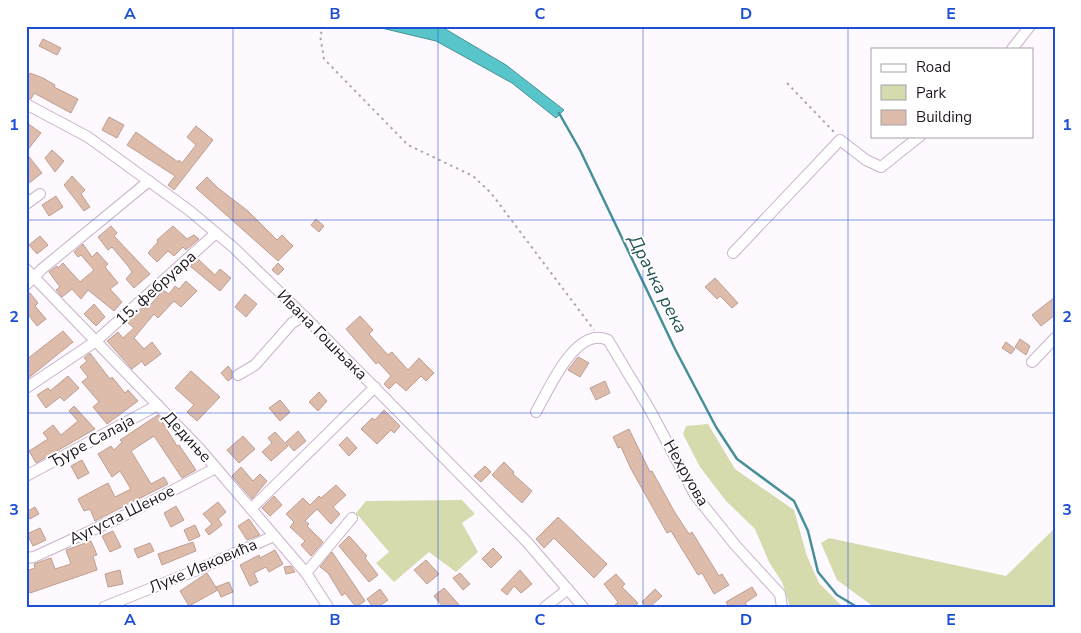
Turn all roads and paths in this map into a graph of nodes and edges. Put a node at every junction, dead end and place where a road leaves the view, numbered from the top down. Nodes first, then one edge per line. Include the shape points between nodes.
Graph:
1 (325, 26) edge
2 (1030, 26) edge
3 (1013, 48) edge
4 (787, 84) dead end
5 (26, 104) edge
6 (917, 138) edge
7 (840, 140) junction
8 (149, 181) junction
9 (40, 194) dead end
10 (26, 204) edge
11 (216, 233) junction
12 (733, 253) dead end
13 (26, 269) edge
14 (30, 281) edge
15 (304, 316) junction
16 (604, 338) junction
17 (1055, 338) edge
18 (96, 342) junction
19 (1032, 362) dead end
20 (238, 375) dead end
21 (375, 387) junction
22 (26, 388) edge
23 (158, 405) junction
24 (536, 412) dead end
25 (216, 468) junction
26 (26, 476) edge
27 (251, 509) junction
28 (352, 518) dead end
29 (274, 536) junction
30 (26, 558) edge
31 (306, 574) junction
32 (568, 590) junction
33 (104, 607) edge
34 (328, 607) edge
35 (545, 607) edge
36 (583, 607) edge
37 (782, 607) edge

1 - 16 path via 320,35 324,59 408,145 473,176 491,193
2 - 3 street
4 - 7 path
5 - 8 street, Ивана Гошњака via 88,137
6 - 7 street via 881,167
7 - 12 street
8 - 11 street, Ивана Гошњака
8 - 14 street
9 - 10 street
11 - 15 street, Ивана Гошњака
11 - 18 street, 15. фебруара
13 - 14 street, Дедиње
14 - 18 street, Дедиње
15 - 20 street via 292,323 255,365
15 - 21 street, Ивана Гошњака
16 - 24 street via 584,341 571,352
16 - 37 street, Нехруова via 650,410 695,495 780,594
17 - 19 street
18 - 22 street, 15. фебруара
18 - 23 street, Дедиње
21 - 27 street
21 - 32 street, Ивана Гошњака via 527,542
23 - 25 street, Дедиње
23 - 26 street, Ђуре Салаја
25 - 27 street, Дедиње
25 - 30 street, Аугуста Шеное via 125,515
27 - 29 street, Дедиње
28 - 31 street
29 - 31 street, Дедиње
29 - 33 street, Луке Ивковића
31 - 34 street, Дедиње
32 - 35 street
32 - 36 street, Ивана Гошњака

